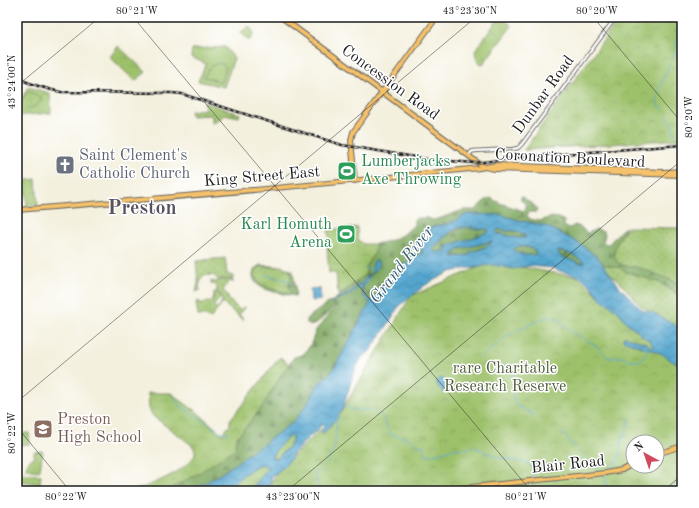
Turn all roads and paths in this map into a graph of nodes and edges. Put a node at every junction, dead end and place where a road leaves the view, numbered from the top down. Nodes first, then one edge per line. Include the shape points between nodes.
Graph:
1 (281, 17) edge
2 (437, 17) edge
3 (616, 17) edge
4 (382, 92) junction
5 (470, 154) junction
6 (485, 167) junction
7 (682, 171) edge
8 (625, 172) junction
9 (682, 175) edge
10 (355, 181) junction
11 (17, 210) edge
12 (682, 446) edge
13 (665, 451) edge
14 (625, 468) edge
15 (433, 491) edge

1 - 4 main road, Concession Road
2 - 4 main road
3 - 5 street, Dunbar Road via 518,148
4 - 5 main road, Concession Road
4 - 10 main road via 352,135
5 - 6 main road, Concession Road
6 - 8 main road, Coronation Boulevard
6 - 10 main road, King Street East
7 - 8 main road, Coronation Boulevard
8 - 9 main road, Coronation Boulevard
10 - 11 main road, King Street East
12 - 13 main road
14 - 15 main road, Blair Road via 605,474

